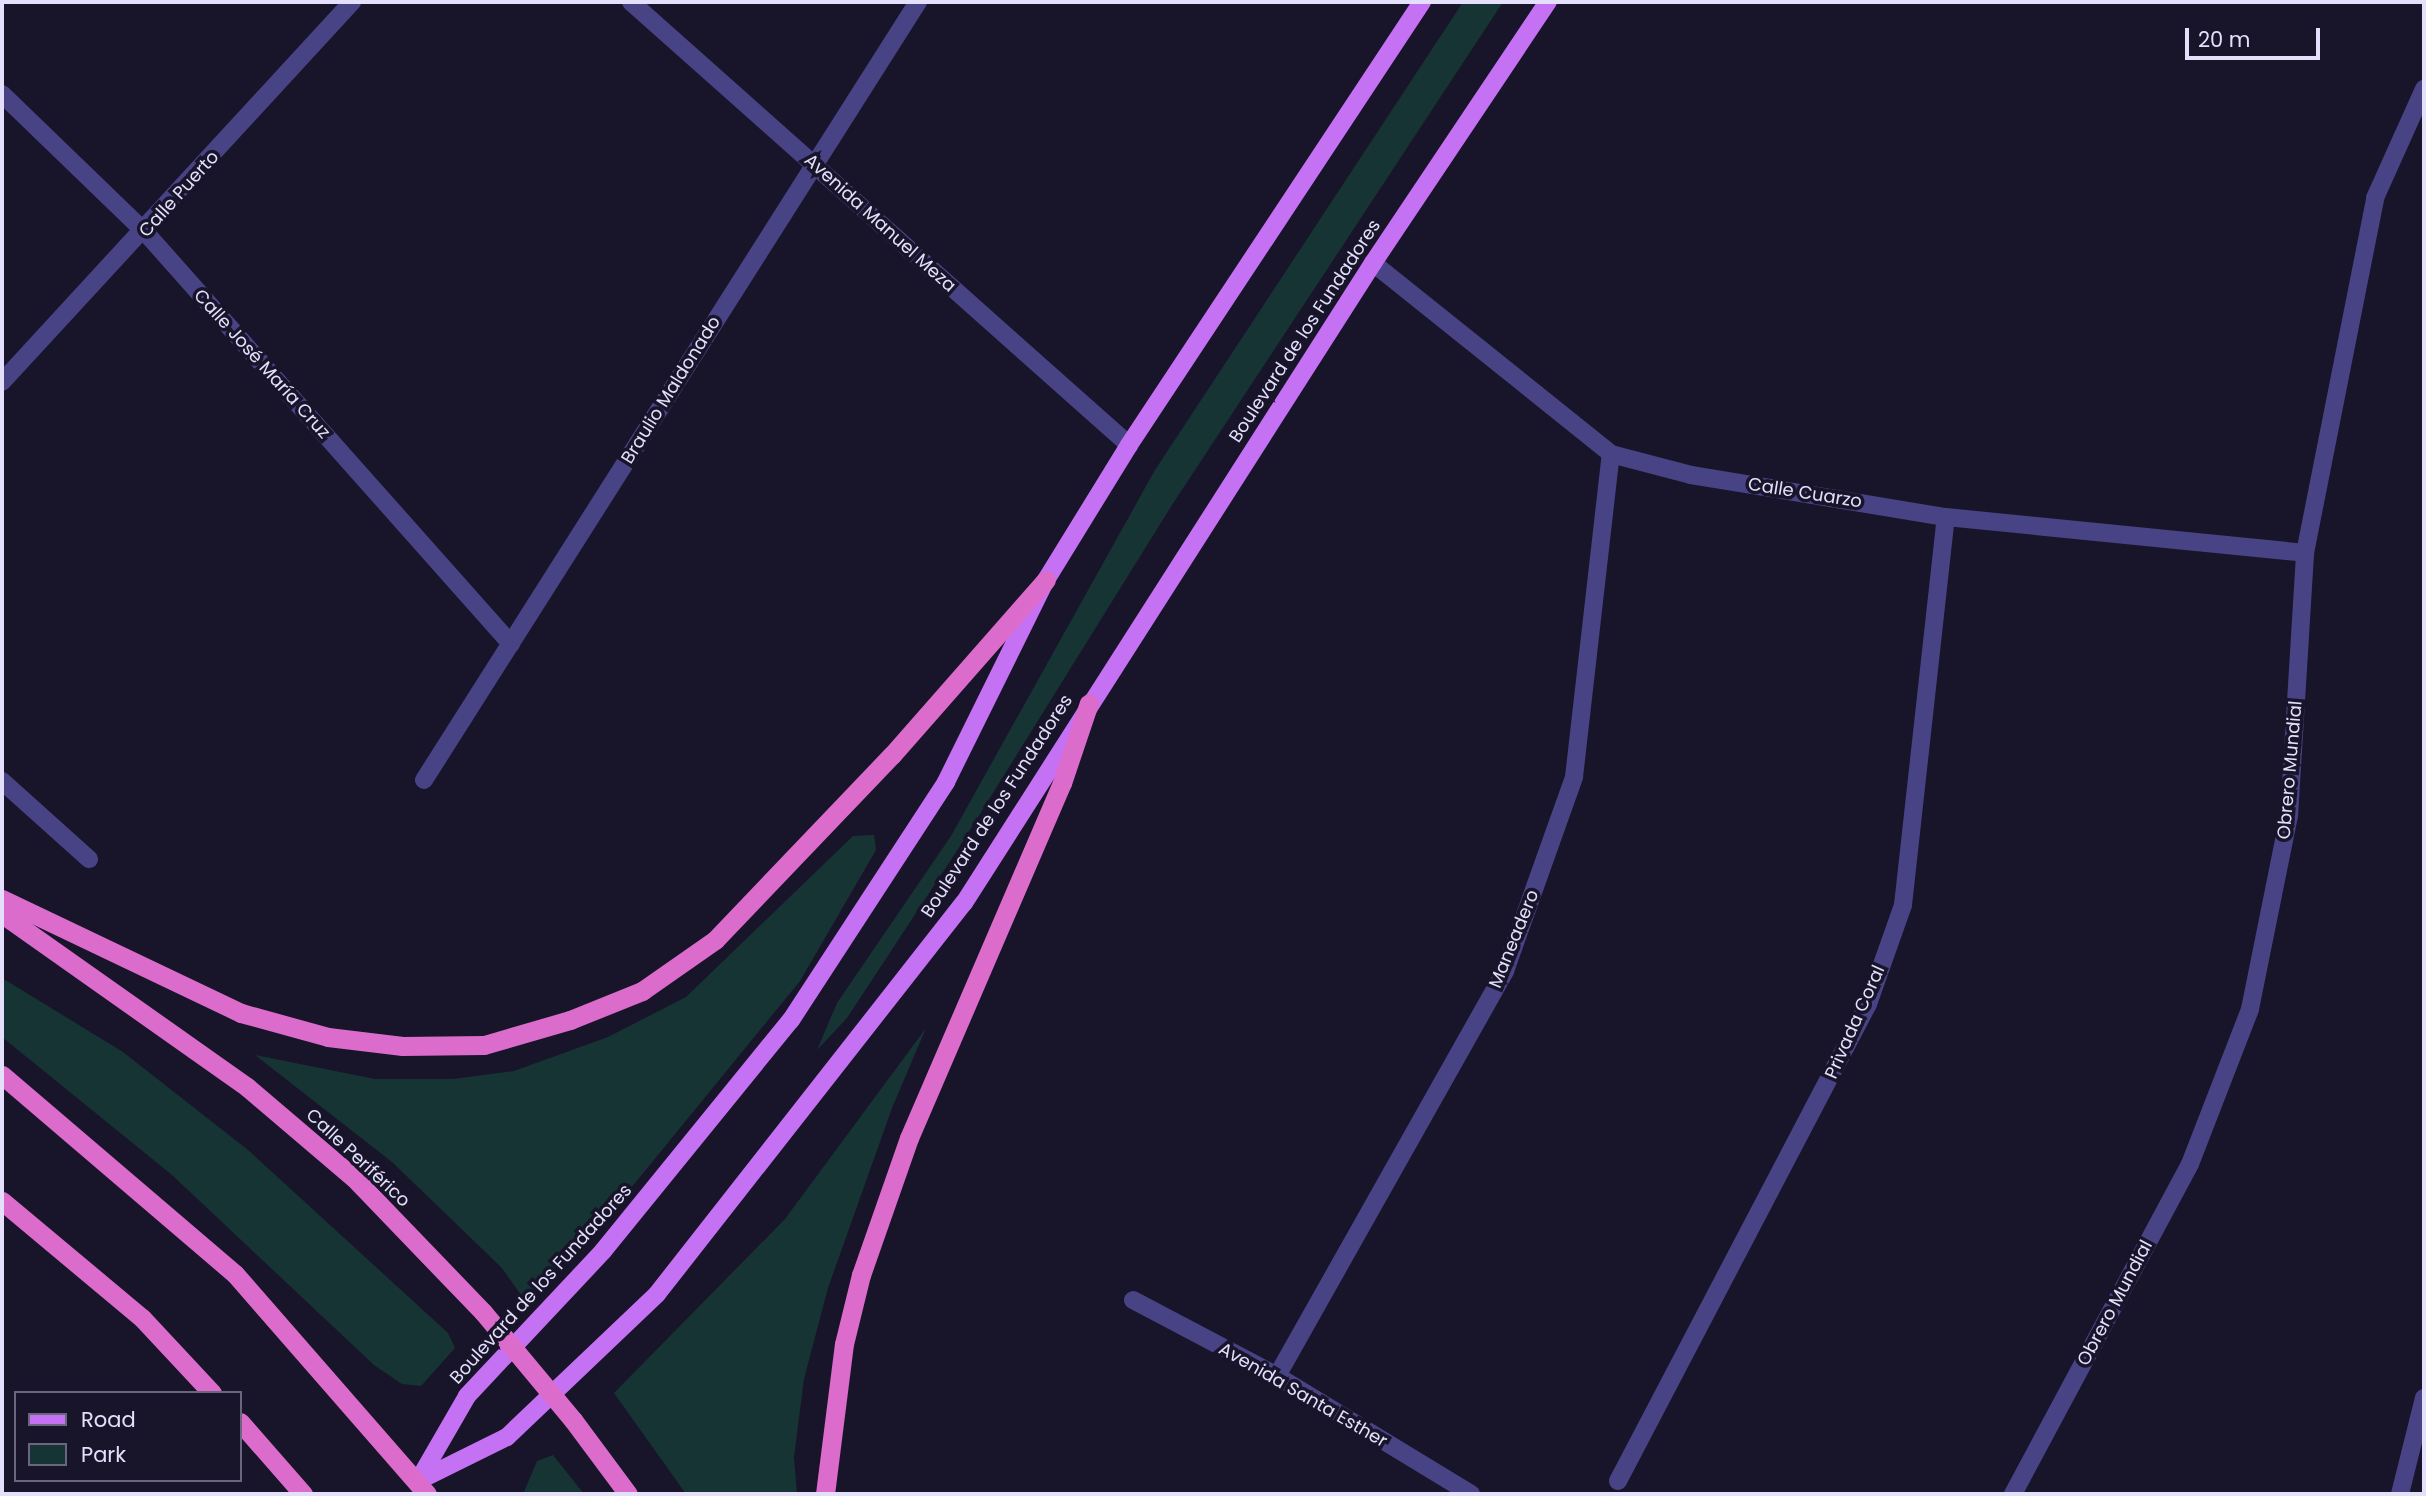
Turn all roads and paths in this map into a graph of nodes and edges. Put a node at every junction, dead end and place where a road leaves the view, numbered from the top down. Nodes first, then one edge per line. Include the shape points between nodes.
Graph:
1 (352, 2) edge
2 (631, 2) edge
3 (918, 2) edge
4 (1422, 2) edge
5 (1548, 2) edge
6 (2424, 89) edge
7 (2, 94) edge
8 (813, 164) junction
9 (145, 232) junction
10 (1373, 262) junction
11 (2, 382) edge
12 (1129, 445) junction
13 (1611, 454) junction
14 (1946, 517) junction
15 (2305, 553) junction
16 (1046, 580) junction
17 (511, 644) junction
18 (1089, 703) junction
19 (424, 780) dead end
20 (2, 781) edge
21 (89, 859) dead end
22 (2, 899) edge
23 (2, 914) edge
24 (2, 1075) edge
25 (2, 1201) edge
26 (1133, 1300) dead end
27 (1277, 1376) junction
28 (210, 1391) edge
29 (2424, 1398) edge
30 (242, 1424) edge
31 (1618, 1481) dead end
32 (422, 1488) edge
33 (303, 1494) edge
34 (628, 1494) edge
35 (825, 1494) edge
36 (1471, 1494) edge
37 (2013, 1494) edge
38 (2400, 1494) edge

1 - 9 street, Calle Puerto
2 - 8 street, Avenida Manuel Meza
3 - 8 street, Braulio Maldonado
4 - 12 main road, Boulevard de los Fundadores
5 - 10 main road, Boulevard de los Fundadores
6 - 15 street, Obrero Mundial via 2375,198
7 - 9 street, Calle José María Cruz
8 - 12 street, Avenida Manuel Meza
8 - 17 street, Braulio Maldonado
9 - 11 street, Calle Puerto
9 - 17 street, Calle José María Cruz
10 - 13 street, Calle Cuarzo
10 - 18 main road, Boulevard de los Fundadores
12 - 16 main road, Boulevard de los Fundadores
13 - 14 street, Calle Cuarzo via 1690,475
13 - 27 street, Maneadero via 1574,777 1505,971
14 - 15 street, Calle Cuarzo
14 - 31 street, Privada Coral via 1903,905 1868,1004
15 - 37 street, Obrero Mundial via 2289,816 2250,1009 2190,1164
16 - 22 highway via 892,755 715,940 642,991 570,1020 484,1045 402,1046 328,1037 241,1013
16 - 32 main road, Boulevard de los Fundadores via 946,782 792,1020 603,1251 467,1396
17 - 19 street, Braulio Maldonado
18 - 32 main road, Boulevard de los Fundadores via 964,903 657,1294 507,1437
18 - 35 highway via 1062,783 909,1138 862,1275 844,1345
20 - 21 street
23 - 34 highway, Calle Periférico, bridge via 247,1087 354,1178 483,1312
24 - 32 highway via 235,1274
25 - 28 highway via 142,1318
26 - 27 street, Avenida Santa Esther
27 - 36 street, Avenida Santa Esther
29 - 38 street
30 - 33 highway

